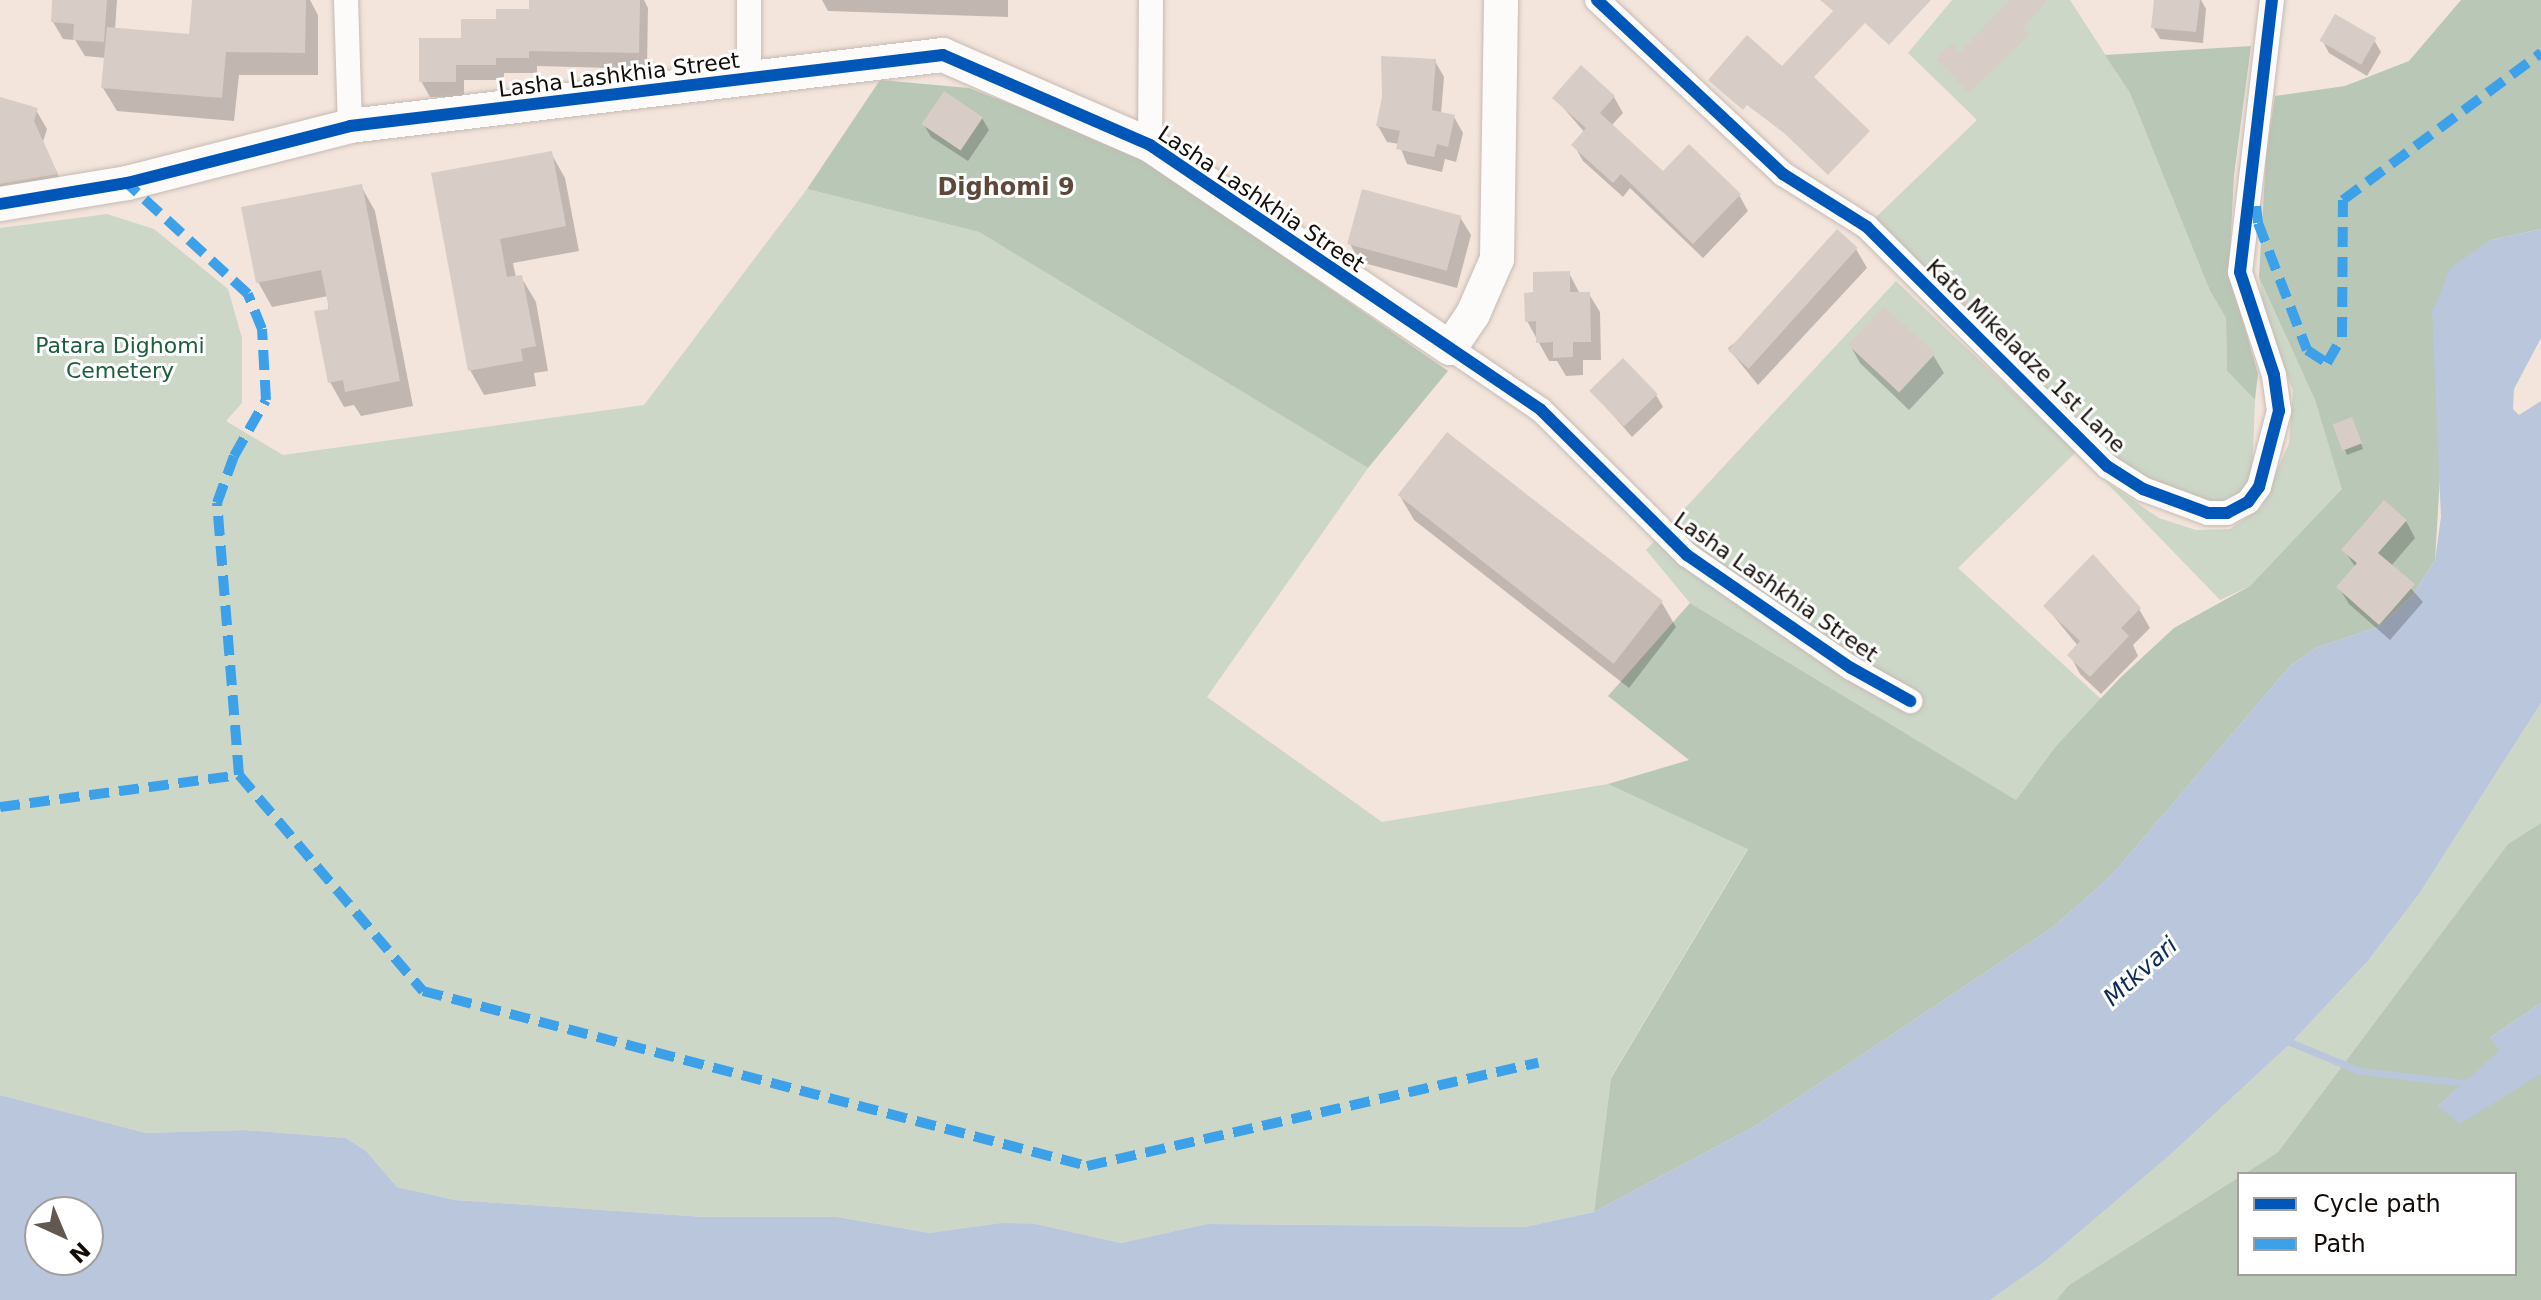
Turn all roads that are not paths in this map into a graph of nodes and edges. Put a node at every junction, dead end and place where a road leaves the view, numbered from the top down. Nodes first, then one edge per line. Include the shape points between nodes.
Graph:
1 (346, 0) edge
2 (749, 0) edge
3 (1151, 0) edge
4 (1501, 0) edge
5 (1597, 0) edge
6 (2272, 0) edge
7 (749, 80) junction
8 (350, 126) junction
9 (1150, 145) junction
10 (0, 204) edge
11 (1450, 348) junction
12 (1910, 701) dead end

1 - 8 street
2 - 7 street
3 - 9 street
4 - 11 street via 1497,259 1473,314
5 - 6 street, Kato Mikeladze 1st Lane via 1783,174 1867,227 2107,466 2143,489 2208,513 2227,513 2248,502 2259,487 2279,411 2274,375 2240,272
7 - 8 street, Lasha Lashkhia Street
7 - 9 street, Lasha Lashkhia Street via 943,55
8 - 10 street, Lasha Lashkhia Street via 127,183
9 - 11 street, Lasha Lashkhia Street
11 - 12 street, Lasha Lashkhia Street via 1541,410 1687,555 1851,668

